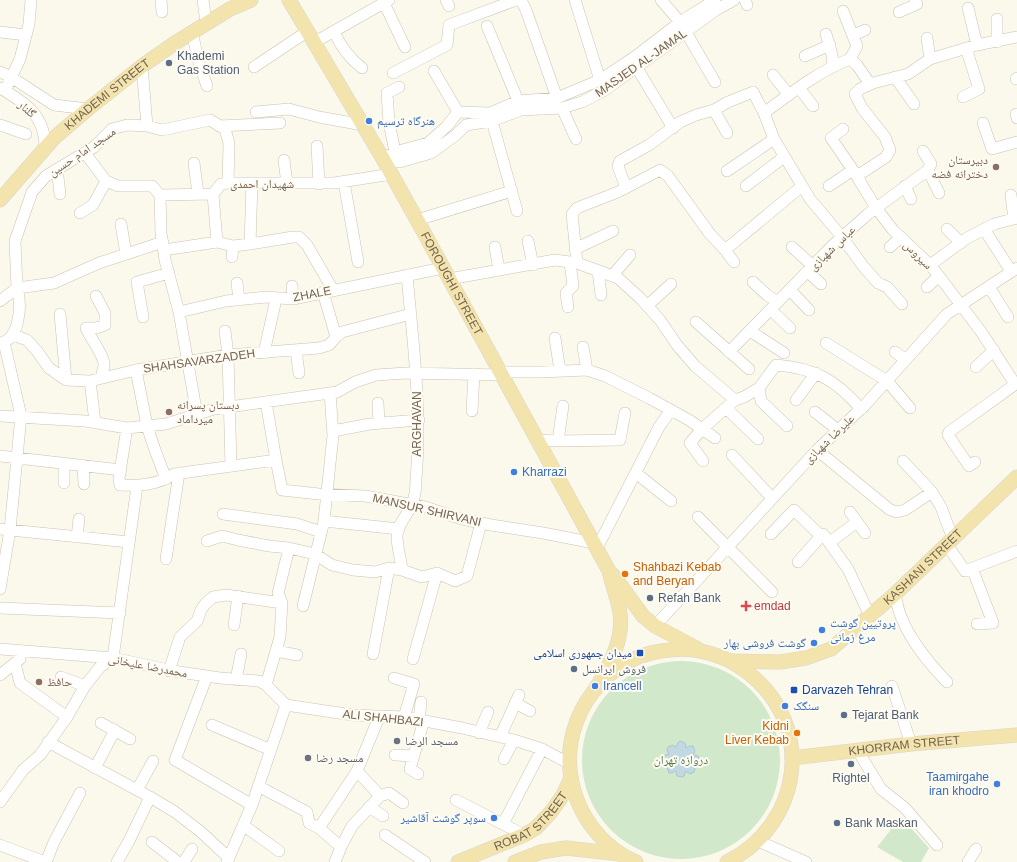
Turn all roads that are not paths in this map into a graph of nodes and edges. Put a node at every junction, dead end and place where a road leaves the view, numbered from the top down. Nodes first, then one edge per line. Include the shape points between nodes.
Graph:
1 (31, 0) edge
2 (161, 0) edge
3 (204, 0) edge
4 (279, 0) edge
5 (516, 0) edge
6 (521, 0) edge
7 (575, 0) edge
8 (661, 0) edge
9 (734, 0) edge
10 (915, 0) edge
11 (712, 1) edge
12 (244, 2) edge
13 (291, 2) edge
14 (386, 2) edge
15 (968, 8) dead end
16 (843, 11) dead end
17 (162, 12) dead end
18 (899, 12) dead end
19 (677, 18) junction
20 (997, 19) dead end
21 (206, 23) junction
22 (487, 26) dead end
23 (865, 30) dead end
24 (0, 32) edge
25 (192, 32) junction
26 (334, 32) junction
27 (686, 32) junction
28 (26, 34) junction
29 (826, 34) dead end
30 (853, 35) junction
31 (311, 37) junction
32 (1017, 37) edge
33 (927, 38) dead end
34 (997, 42) junction
35 (830, 45) junction
36 (977, 45) junction
37 (406, 47) dead end
38 (966, 48) junction
39 (805, 56) dead end
40 (850, 59) junction
41 (930, 59) junction
42 (833, 65) junction
43 (142, 66) junction
44 (254, 67) dead end
45 (362, 68) dead end
46 (637, 68) junction
47 (434, 71) dead end
48 (0, 72) edge
49 (393, 73) dead end
50 (773, 75) dead end
51 (12, 76) junction
52 (895, 77) junction
53 (600, 80) junction
54 (715, 82) dead end
55 (207, 86) dead end
56 (398, 86) dead end
57 (865, 87) junction
58 (799, 88) junction
59 (2, 89) edge
60 (789, 95) junction
61 (963, 97) dead end
62 (557, 98) junction
63 (914, 104) dead end
64 (520, 106) junction
65 (813, 106) dead end
66 (562, 108) junction
67 (88, 109) junction
68 (714, 110) junction
69 (256, 112) dead end
70 (458, 112) junction
71 (764, 113) junction
72 (492, 121) junction
73 (280, 123) dead end
74 (983, 123) dead end
75 (0, 125) edge
76 (363, 125) junction
77 (147, 126) junction
78 (219, 126) junction
79 (673, 128) junction
80 (843, 129) dead end
81 (728, 133) dead end
82 (26, 134) dead end
83 (576, 139) dead end
84 (774, 139) junction
85 (1017, 142) edge
86 (45, 143) junction
87 (317, 146) dead end
88 (923, 151) dead end
89 (85, 153) junction
90 (389, 155) junction
91 (784, 157) junction
92 (284, 160) dead end
93 (194, 163) dead end
94 (57, 169) junction
95 (727, 170) dead end
96 (928, 170) junction
97 (855, 173) junction
98 (392, 174) junction
99 (19, 177) junction
100 (106, 181) junction
101 (344, 182) junction
102 (228, 183) junction
103 (252, 183) junction
104 (287, 184) junction
105 (319, 184) junction
106 (746, 186) dead end
107 (802, 186) junction
108 (830, 186) dead end
109 (906, 186) junction
110 (626, 188) junction
111 (512, 191) junction
112 (32, 192) junction
113 (939, 193) dead end
114 (60, 194) dead end
115 (198, 194) junction
116 (213, 194) junction
117 (160, 195) junction
118 (1011, 195) dead end
119 (911, 199) dead end
120 (0, 200) edge
121 (876, 208) junction
122 (517, 211) dead end
123 (80, 213) dead end
124 (1015, 219) edge
125 (418, 220) junction
126 (121, 224) dead end
127 (984, 229) junction
128 (613, 230) dead end
129 (948, 230) dead end
130 (842, 237) junction
131 (901, 237) junction
132 (528, 240) dead end
133 (217, 242) junction
134 (961, 243) junction
135 (250, 244) junction
136 (163, 246) junction
137 (495, 247) dead end
138 (792, 247) dead end
139 (890, 247) dead end
140 (575, 249) junction
141 (725, 250) junction
142 (126, 254) junction
143 (630, 255) dead end
144 (358, 262) dead end
145 (573, 262) junction
146 (734, 262) dead end
147 (533, 265) junction
148 (930, 265) junction
149 (810, 269) junction
150 (1014, 269) edge
151 (499, 270) junction
152 (598, 271) junction
153 (169, 273) junction
154 (446, 273) junction
155 (407, 275) junction
156 (612, 276) junction
157 (939, 276) junction
158 (753, 282) dead end
159 (237, 284) dead end
160 (671, 284) dead end
161 (821, 284) dead end
162 (292, 286) dead end
163 (927, 287) dead end
164 (989, 287) junction
165 (17, 288) junction
166 (790, 290) junction
167 (328, 291) junction
168 (602, 295) dead end
169 (96, 296) dead end
170 (276, 299) junction
171 (293, 299) junction
172 (239, 300) junction
173 (0, 301) edge
174 (902, 304) dead end
175 (962, 305) junction
176 (648, 306) junction
177 (775, 306) junction
178 (568, 307) dead end
179 (809, 310) dead end
180 (180, 312) junction
181 (60, 314) dead end
182 (411, 314) junction
183 (143, 317) dead end
184 (1008, 317) dead end
185 (696, 322) dead end
186 (790, 328) dead end
187 (225, 331) dead end
188 (750, 331) junction
189 (13, 335) junction
190 (336, 337) junction
191 (555, 338) dead end
192 (2, 343) edge
193 (826, 343) dead end
194 (583, 347) dead end
195 (296, 350) junction
196 (994, 350) junction
197 (264, 352) junction
198 (730, 352) junction
199 (895, 352) dead end
200 (784, 353) dead end
201 (228, 355) junction
202 (906, 360) junction
203 (187, 361) junction
204 (976, 367) dead end
205 (749, 368) dead end
206 (136, 370) junction
207 (587, 370) junction
208 (560, 371) junction
209 (299, 373) dead end
210 (416, 373) junction
211 (816, 373) junction
212 (474, 374) junction
213 (501, 374) junction
214 (95, 379) junction
215 (66, 380) junction
216 (887, 381) junction
217 (1016, 383) edge
218 (759, 388) junction
219 (330, 393) junction
220 (735, 400) junction
221 (796, 400) dead end
222 (266, 402) junction
223 (378, 402) dead end
224 (563, 406) dead end
225 (230, 408) junction
226 (726, 408) junction
227 (910, 408) dead end
228 (861, 409) junction
229 (670, 410) junction
230 (472, 411) dead end
231 (815, 412) dead end
232 (625, 413) dead end
233 (197, 415) junction
234 (0, 416) edge
235 (21, 416) junction
236 (418, 420) junction
237 (95, 422) junction
238 (379, 423) junction
239 (147, 426) junction
240 (788, 426) dead end
241 (127, 428) junction
242 (702, 429) junction
243 (838, 430) junction
244 (332, 431) junction
245 (714, 438) dead end
246 (758, 439) dead end
247 (537, 440) junction
248 (558, 441) junction
249 (816, 450) junction
250 (732, 455) dead end
251 (0, 456) edge
252 (17, 458) junction
253 (276, 460) junction
254 (703, 461) dead end
255 (903, 461) dead end
256 (976, 462) dead end
257 (64, 464) junction
258 (83, 466) junction
259 (231, 466) junction
260 (121, 470) junction
261 (179, 473) junction
262 (636, 473) junction
263 (1017, 477) edge
264 (166, 479) junction
265 (64, 483) dead end
266 (84, 484) dead end
267 (137, 486) junction
268 (932, 492) junction
269 (327, 494) junction
270 (772, 498) junction
271 (671, 501) dead end
272 (412, 505) junction
273 (850, 512) dead end
274 (223, 514) dead end
275 (698, 517) dead end
276 (79, 519) dead end
277 (324, 521) junction
278 (857, 522) junction
279 (481, 523) junction
280 (399, 529) junction
281 (5, 530) edge
282 (321, 532) junction
283 (865, 533) dead end
284 (771, 534) dead end
285 (77, 537) junction
286 (825, 539) junction
287 (206, 541) dead end
288 (129, 542) junction
289 (950, 542) junction
290 (595, 546) junction
291 (289, 548) junction
292 (727, 548) junction
293 (1017, 551) edge
294 (315, 554) junction
295 (166, 559) dead end
296 (798, 562) dead end
297 (389, 568) junction
298 (972, 568) junction
299 (402, 570) junction
300 (609, 571) junction
301 (437, 573) junction
302 (0, 588) edge
303 (772, 592) dead end
304 (895, 594) junction
305 (238, 596) junction
306 (282, 603) junction
307 (303, 606) dead end
308 (635, 606) junction
309 (0, 608) edge
310 (619, 610) junction
311 (120, 613) junction
312 (870, 616) junction
313 (977, 624) dead end
314 (234, 625) dead end
315 (655, 626) junction
316 (0, 649) edge
317 (276, 651) junction
318 (28, 652) junction
319 (704, 652) junction
320 (241, 654) dead end
321 (373, 654) dead end
322 (297, 655) dead end
323 (113, 658) junction
324 (413, 659) dead end
325 (730, 661) junction
326 (16, 663) junction
327 (169, 671) junction
328 (0, 675) edge
329 (206, 676) junction
330 (61, 677) dead end
331 (394, 678) dead end
332 (236, 680) junction
333 (947, 682) dead end
334 (266, 685) junction
335 (85, 686) junction
336 (892, 686) dead end
337 (596, 688) junction
338 (421, 702) dead end
339 (286, 705) junction
340 (530, 711) dead end
341 (488, 712) dead end
342 (67, 716) junction
343 (379, 717) junction
344 (404, 718) junction
345 (419, 721) junction
346 (101, 723) dead end
347 (212, 725) dead end
348 (114, 730) junction
349 (479, 732) junction
350 (1017, 735) edge
351 (500, 737) junction
352 (130, 739) dead end
353 (514, 740) junction
354 (48, 742) junction
355 (911, 744) junction
356 (542, 749) junction
357 (271, 750) junction
358 (858, 751) junction
359 (395, 755) dead end
360 (414, 756) junction
361 (792, 758) junction
362 (504, 759) dead end
363 (152, 761) dead end
364 (95, 768) junction
365 (357, 771) junction
366 (570, 771) junction
367 (418, 774) dead end
368 (258, 786) junction
369 (137, 790) junction
370 (80, 793) dead end
371 (380, 796) junction
372 (150, 797) junction
373 (456, 800) dead end
374 (0, 802) edge
375 (402, 803) dead end
376 (252, 805) junction
377 (369, 807) junction
378 (384, 816) dead end
379 (503, 824) junction
380 (243, 825) junction
381 (319, 828) junction
382 (385, 835) dead end
383 (524, 835) junction
384 (152, 842) dead end
385 (0, 845) edge
386 (937, 845) dead end
387 (341, 847) junction
388 (192, 849) dead end
389 (976, 849) dead end
390 (279, 851) dead end
391 (749, 851) edge
392 (622, 855) junction
393 (228, 860) edge
394 (46, 862) edge
395 (117, 862) edge
396 (178, 862) edge
397 (184, 862) edge
398 (335, 862) edge
399 (425, 862) edge
400 (458, 862) edge
401 (514, 862) edge
402 (636, 862) edge
403 (726, 862) edge
404 (806, 862) edge
405 (968, 862) edge

1 - 28 street
2 - 17 street
3 - 21 street
4 - 13 main road
5 - 49 street via 449,25 447,45
6 - 62 street
7 - 53 street
8 - 19 street
9 - 27 street, MASJED AL-JAMAL
10 - 18 street via 917,4
11 - 19 street, MASJED AL-JAMAL
12 - 21 main road, KHADEMI STREET
13 - 31 main road, FOROUGHI STREET
14 - 26 street
14 - 37 street
15 - 36 street
16 - 30 street
19 - 27 street
19 - 53 street, MASJED AL-JAMAL via 636,56
20 - 34 street
21 - 25 main road, KHADEMI STREET
22 - 64 street
23 - 30 street
24 - 28 street
25 - 43 main road, KHADEMI STREET
25 - 55 street
26 - 31 street
26 - 45 street via 350,59
27 - 46 street, MASJED AL-JAMAL
27 - 54 street
28 - 51 street
29 - 35 street
30 - 40 street via 857,46
31 - 44 street
31 - 76 main road, FOROUGHI STREET
32 - 34 street
33 - 41 street
34 - 36 street
35 - 39 street
35 - 42 street
36 - 38 street
38 - 41 street
38 - 61 street via 979,89
40 - 42 street
40 - 57 street via 857,65
41 - 52 street via 908,74
42 - 58 street
43 - 67 main road, KHADEMI STREET
43 - 77 street
46 - 66 street, MASJED AL-JAMAL via 605,90 582,102
46 - 79 street
47 - 70 street
48 - 51 street
50 - 60 street
51 - 59 street
51 - 67 street via 54,106
52 - 57 street
52 - 63 street
53 - 62 street, MASJED AL-JAMAL
56 - 90 street via 386,93
57 - 97 street via 855,94 862,108 885,137 890,150 886,157
58 - 60 street
58 - 65 street
59 - 86 street, گلنار via 31,108 40,120
60 - 71 street
62 - 64 street, MASJED AL-JAMAL
64 - 66 street, MASJED AL-JAMAL
64 - 70 street, MASJED AL-JAMAL via 490,113
64 - 72 street, MASJED AL-JAMAL
66 - 83 street
67 - 86 main road, KHADEMI STREET
68 - 71 street via 753,92
68 - 79 street via 680,122
68 - 81 street
69 - 76 street via 289,109
70 - 90 street via 428,143
71 - 84 street
72 - 90 street, MASJED AL-JAMAL via 466,125 431,154 400,162
72 - 111 street
73 - 78 street, مسجد امام حسین
74 - 85 street via 992,149
75 - 82 street
76 - 90 main road, FOROUGHI STREET
77 - 78 street, مسجد امام حسین via 162,130 210,120
77 - 89 street, مسجد امام حسین via 127,124 112,129
78 - 102 street via 225,129 229,143
79 - 110 street via 619,163
80 - 97 street, سیروس via 831,138
84 - 91 street
84 - 95 street
86 - 99 main road, KHADEMI STREET
87 - 105 street
88 - 96 street via 931,164
89 - 94 street, مسجد امام حسین
89 - 100 street
90 - 98 main road, FOROUGHI STREET
91 - 106 street
91 - 107 street
92 - 104 street
93 - 115 street
94 - 112 street, مسجد امام حسین via 46,176
94 - 114 street
96 - 109 street, عباس شهبازی
96 - 113 street
97 - 108 street
97 - 121 street, سیروس
98 - 101 street, شهیدان احمدی
98 - 125 main road, FOROUGHI STREET
99 - 112 street
99 - 120 main road, KHADEMI STREET
100 - 117 street via 118,186 152,186
100 - 123 street via 93,205
101 - 105 street, شهیدان احمدی
101 - 144 street
102 - 103 street, شهیدان احمدی
102 - 116 street, شهیدان احمدی via 221,184
103 - 104 street, شهیدان احمدی
103 - 135 street
104 - 105 street, شهیدان احمدی
107 - 130 street
107 - 141 street
109 - 119 street
109 - 121 street, عباس شهبازی
110 - 140 street via 577,208 572,214
110 - 141 street via 660,170 668,176 710,234
111 - 122 street
111 - 125 street
112 - 165 street, مسجد امام حسین via 15,241
115 - 116 street, شهیدان احمدی
115 - 117 street, شهیدان احمدی
116 - 133 street
117 - 136 street
118 - 124 street
121 - 130 street, عباس شهبازی
121 - 131 street, سیروس
124 - 127 street
125 - 154 main road, FOROUGHI STREET
126 - 142 street
127 - 134 street
127 - 150 street
128 - 140 street
129 - 134 street
130 - 149 street, عباس شهبازی
130 - 174 street via 878,283 887,287
131 - 139 street
131 - 148 street, سیروس
132 - 147 street
133 - 135 street via 222,242 233,251
133 - 136 street
134 - 148 street
135 - 167 street via 299,237 308,245
136 - 142 street
136 - 153 street
137 - 151 street
138 - 149 street
140 - 145 street
141 - 146 street
142 - 165 street via 54,283
143 - 156 street
145 - 147 street, ZHALE via 555,260
145 - 152 street, ZHALE
145 - 178 street via 573,286 566,293
147 - 151 street, ZHALE
148 - 157 street, سیروس
149 - 161 street
149 - 166 street, عباس شهبازی
150 - 164 street, علیرضا شهبازی
151 - 154 street, ZHALE
152 - 156 street, ZHALE
152 - 168 street
153 - 180 street
153 - 183 street via 137,282
154 - 155 street, ZHALE
154 - 213 main road, FOROUGHI STREET
155 - 167 street, ZHALE
155 - 182 street, ARGHAVAN
156 - 176 street, ZHALE via 618,278
157 - 163 street
157 - 175 street, سیروس
158 - 177 street
159 - 172 street
160 - 176 street
162 - 171 street
164 - 175 street, علیرضا شهبازی
164 - 184 street
165 - 173 street
165 - 189 street, مسجد امام حسین via 18,320
166 - 177 street, عباس شهبازی
166 - 179 street
167 - 171 street, ZHALE
167 - 190 street
169 - 214 street via 105,313 105,325 86,328 104,364
170 - 171 street, ZHALE
170 - 172 street, ZHALE via 266,297
170 - 197 street
172 - 180 street, ZHALE
175 - 196 street, سیروس
175 - 202 street, علیرضا شهبازی via 947,314
176 - 220 street, ZHALE via 695,366
177 - 186 street
177 - 188 street, عباس شهبازی
180 - 203 street
181 - 215 street
182 - 190 street, SHAHSAVARZADEH via 342,332
182 - 210 street, ARGHAVAN
185 - 198 street
187 - 201 street
188 - 198 street, عباس شهبازی
188 - 200 street
189 - 192 street
189 - 215 street via 27,340 49,368
190 - 195 street, SHAHSAVARZADEH via 329,345
191 - 208 street
192 - 235 street
193 - 216 street
194 - 207 street
195 - 197 street, SHAHSAVARZADEH
195 - 209 street
196 - 204 street
196 - 217 street, سیروس
197 - 201 street, SHAHSAVARZADEH
198 - 205 street
199 - 202 street
201 - 203 street, SHAHSAVARZADEH
201 - 225 street
202 - 216 street, علیرضا شهبازی
203 - 206 street, SHAHSAVARZADEH
203 - 233 street
206 - 214 street, SHAHSAVARZADEH
206 - 239 street
207 - 208 street
207 - 229 street via 611,379
208 - 213 street
210 - 212 street
210 - 219 street via 376,375
210 - 236 street, ARGHAVAN
211 - 218 street via 804,368 776,364
211 - 221 street
211 - 228 street via 847,393
212 - 213 street
212 - 230 street
213 - 247 main road, FOROUGHI STREET
214 - 215 street, SHAHSAVARZADEH
214 - 237 street
216 - 227 street
216 - 228 street, علیرضا شهبازی
217 - 256 street via 949,432 948,435 969,466
218 - 220 street
218 - 240 street via 761,400
219 - 222 street
219 - 244 street
220 - 226 street
222 - 225 street
222 - 253 street
223 - 238 street
224 - 248 street
225 - 233 street
225 - 259 street
226 - 242 street
226 - 246 street
228 - 243 street, علیرضا شهبازی
229 - 242 street
229 - 262 street
231 - 243 street
232 - 248 street via 620,440
233 - 239 street via 166,424
234 - 235 street
235 - 237 street
235 - 252 street
236 - 238 street
236 - 272 street, ARGHAVAN via 416,480
237 - 241 street
238 - 244 street
239 - 241 street
239 - 264 street
241 - 260 street
242 - 245 street
242 - 254 street via 690,443
243 - 249 street, علیرضا شهبازی
244 - 269 street
247 - 248 street
247 - 290 main road, FOROUGHI STREET
249 - 268 street via 896,512 905,510
249 - 270 street, علیرضا شهبازی
250 - 270 street
251 - 252 street
252 - 257 street
252 - 281 street
253 - 259 street
253 - 269 street, MANSUR SHIRVANI via 282,490
255 - 268 street
257 - 258 street
257 - 265 street
258 - 260 street
258 - 266 street
259 - 261 street
260 - 267 street via 120,485
261 - 264 street
261 - 295 street
262 - 271 street
262 - 290 street
263 - 289 main road, KASHANI STREET
264 - 267 street
267 - 288 street
268 - 289 street via 941,507
269 - 272 street, MANSUR SHIRVANI via 365,496
269 - 277 street
270 - 292 street, علیرضا شهبازی
272 - 279 street, MANSUR SHIRVANI
272 - 280 street, ARGHAVAN
273 - 278 street
274 - 282 street via 297,524
275 - 292 street
276 - 285 street
277 - 280 street
277 - 282 street
278 - 283 street
278 - 286 street
279 - 290 street, MANSUR SHIRVANI via 543,533
279 - 301 street via 467,576 456,581
280 - 299 street, ARGHAVAN via 397,536
281 - 285 street
281 - 302 street
282 - 294 street
284 - 286 street via 794,510
285 - 288 street
286 - 296 street
286 - 312 street via 848,569
287 - 291 street via 222,536
288 - 311 street
289 - 298 street via 965,571
289 - 304 main road, KASHANI STREET
290 - 300 main road, FOROUGHI STREET
291 - 294 street
291 - 306 street via 278,593
292 - 303 street
292 - 315 street, علیرضا شهبازی
293 - 298 street
294 - 297 street via 332,565 353,570 375,572
294 - 307 street
297 - 299 street
297 - 321 street
298 - 313 street via 993,623
299 - 301 street via 422,577
300 - 308 main road, FOROUGHI STREET
300 - 310 main road, FOROUGHI STREET
301 - 324 street
304 - 312 main road, KASHANI STREET
304 - 333 street via 901,618 915,644
305 - 306 street
305 - 314 street
305 - 327 street via 213,597 205,604 197,621 180,637
306 - 317 street via 280,637
308 - 310 main road via 630,612
308 - 315 main road, FOROUGHI STREET via 642,616
309 - 311 street
310 - 337 main road, FOROUGHI STREET via 620,633 612,660
311 - 323 street
312 - 325 main road, KASHANI STREET via 831,649 806,658 780,662
315 - 319 main road, FOROUGHI STREET
316 - 318 street, محمدرضا علیخانی
317 - 322 street
317 - 334 street
318 - 323 street, محمدرضا علیخانی
318 - 326 street
319 - 325 main road
319 - 337 main road via 676,649 636,658
320 - 332 street
323 - 327 street, محمدرضا علیخانی
323 - 335 street via 100,667
325 - 361 main road via 752,676 771,695 786,725
326 - 328 street
326 - 342 street via 20,683
327 - 329 street, محمدرضا علیخانی
329 - 332 street, محمدرضا علیخانی
329 - 376 street via 175,760
330 - 335 street
331 - 344 street via 414,684
332 - 334 street, محمدرضا علیخانی via 259,681
334 - 339 street
335 - 342 street
336 - 355 street
337 - 366 main road via 576,724 570,750
338 - 345 street
339 - 343 street, ALI SHAHBAZI
339 - 357 street
340 - 351 street via 517,699
341 - 349 street
342 - 354 street
343 - 344 street, ALI SHAHBAZI
343 - 365 street
344 - 345 street, ALI SHAHBAZI
345 - 349 street, ALI SHAHBAZI
345 - 360 street via 422,727
346 - 348 street
347 - 357 street
348 - 352 street
348 - 364 street
349 - 351 street, ALI SHAHBAZI
350 - 355 main road, KHORRAM STREET
351 - 353 street, ALI SHAHBAZI
353 - 356 street, ALI SHAHBAZI
353 - 362 street
354 - 364 street
354 - 374 street via 40,755 23,770
355 - 358 main road, KHORRAM STREET
356 - 366 street, ALI SHAHBAZI
356 - 379 street
357 - 368 street
358 - 361 main road, KHORRAM STREET
358 - 386 street via 881,789 905,808
359 - 360 street
360 - 367 street via 410,769
361 - 391 main road via 786,797 775,821
363 - 369 street
364 - 369 street
365 - 371 street
365 - 381 street
366 - 383 main road, ROBAT STREET via 563,795 551,812 536,828
366 - 392 main road via 576,798 585,816 601,838
368 - 376 street
368 - 381 street via 307,812 309,823
369 - 372 street
370 - 394 street
371 - 375 street via 389,793
371 - 377 street
372 - 393 street via 201,832
372 - 395 street
373 - 379 street
376 - 380 street
377 - 378 street
377 - 387 street via 352,826
379 - 383 street
380 - 390 street
380 - 393 street
381 - 387 street
382 - 399 street
383 - 400 main road, ROBAT STREET
384 - 396 street
385 - 394 street
387 - 398 street
388 - 397 street
389 - 405 street
391 - 403 main road
391 - 404 street
392 - 401 main road via 566,848 541,852
392 - 402 main road

